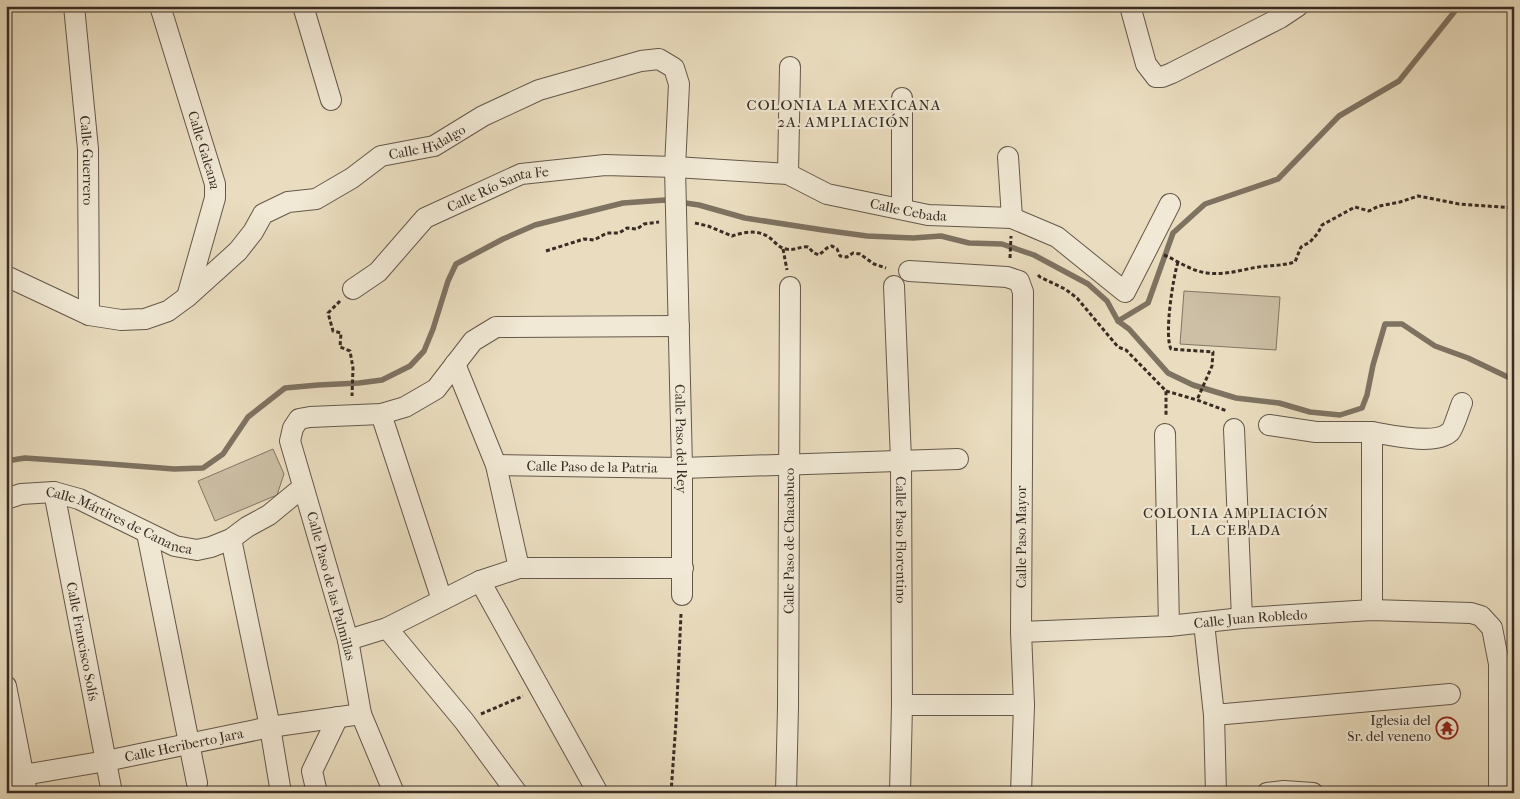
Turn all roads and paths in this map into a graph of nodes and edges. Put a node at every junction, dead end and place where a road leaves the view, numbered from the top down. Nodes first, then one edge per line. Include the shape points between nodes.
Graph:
1 (74, 6) edge
2 (160, 6) edge
3 (303, 6) edge
4 (1130, 6) edge
5 (1298, 6) edge
6 (1278, 12) edge
7 (790, 67) dead end
8 (679, 84) joint
9 (902, 98) dead end
10 (331, 100) dead end
11 (1008, 157) dead end
12 (675, 173) junction
13 (788, 174) junction
14 (1170, 204) dead end
15 (1514, 208) edge
16 (902, 210) junction
17 (1012, 218) junction
18 (672, 219) junction
19 (546, 251) dead end
20 (1171, 257) dead end
21 (1178, 262) junction
22 (909, 271) dead end
23 (6, 276) edge
24 (894, 286) dead end
25 (790, 287) dead end
26 (353, 289) dead end
27 (187, 297) junction
28 (328, 313) dead end
29 (89, 315) junction
30 (679, 326) junction
31 (454, 364) junction
32 (1166, 391) dead end
33 (352, 394) dead end
34 (1198, 400) junction
35 (1462, 403) dead end
36 (381, 414) junction
37 (1269, 425) dead end
38 (1234, 429) joint
39 (1372, 432) junction
40 (1165, 434) dead end
41 (958, 459) dead end
42 (901, 460) junction
43 (788, 464) junction
44 (496, 465) junction
45 (682, 468) junction
46 (303, 486) junction
47 (54, 492) junction
48 (6, 500) edge
49 (147, 534) junction
50 (231, 539) junction
51 (519, 568) junction
52 (683, 568) junction
53 (480, 581) junction
54 (682, 594) joint
55 (442, 600) junction
56 (1372, 610) junction
57 (1242, 618) junction
58 (1204, 623) junction
59 (1169, 626) junction
60 (387, 628) junction
61 (1021, 632) junction
62 (348, 640) junction
63 (1506, 663) edge
64 (6, 686) edge
65 (540, 689) junction
66 (1450, 694) dead end
67 (902, 705) junction
68 (1024, 705) junction
69 (361, 714) junction
70 (1214, 715) junction
71 (338, 717) junction
72 (464, 721) junction
73 (270, 728) junction
74 (190, 744) junction
75 (106, 761) junction
76 (19, 782) edge
77 (197, 783) dead end
78 (112, 793) edge
79 (281, 793) edge
80 (317, 793) edge
81 (394, 793) edge
82 (517, 793) edge
83 (598, 793) edge
84 (671, 793) edge
85 (786, 793) edge
86 (900, 793) edge
87 (1021, 793) edge
88 (1216, 793) edge
89 (1266, 793) edge
90 (1314, 793) edge
91 (1499, 793) edge

1 - 29 street, Calle Guerrero via 88,150
2 - 27 street, Calle Galeana via 215,184 215,198
3 - 10 street
4 - 6 street via 1146,64 1156,78 1172,73
5 - 6 street
7 - 13 street
8 - 12 street, Calle Paso del Rey
8 - 27 street, Calle Hidalgo via 674,68 659,59 641,61 539,90 482,116 434,146 381,156 316,199 288,202 263,214 238,251
9 - 16 street
11 - 17 street
12 - 13 street, Calle Cebada
12 - 18 street, Calle Paso del Rey
12 - 26 street, Calle Río Santa Fe via 605,166 521,174 425,218 378,272
13 - 16 street, Calle Cebada via 827,194
14 - 17 street, Calle Cebada via 1125,292 1056,237
15 - 21 path via 1459,204 1418,196 1369,211 1355,207 1322,225 1310,242 1301,247 1295,262 1284,266 1206,273
16 - 17 street, Calle Cebada via 928,215
18 - 19 path
18 - 30 street, Calle Paso del Rey
20 - 21 path
21 - 34 path via 1174,273 1168,344 1171,349 1213,352 1212,366
22 - 61 street, Calle Paso Mayor via 1007,277 1019,281 1023,292
23 - 29 street, Calle Hidalgo
24 - 42 street, Calle Paso Florentino
25 - 43 street, Calle Paso de Chacabuco
27 - 29 street, Calle Hidalgo via 168,311 145,319 120,320
28 - 33 path via 333,331 341,333 340,348 350,350
30 - 31 street via 496,327 473,341
30 - 45 street, Calle Paso del Rey
31 - 36 street via 436,389 405,407
31 - 44 street
32 - 34 path
34 - 38 path via 1228,411
35 - 39 street via 1450,432 1440,438 1408,439
36 - 46 street, Calle Paso de las Palmillas via 299,419 290,441
36 - 55 street
37 - 39 street via 1316,432
38 - 57 street
39 - 56 street
40 - 59 street
41 - 42 street, Calle Paso de la Patria
42 - 43 street, Calle Paso de la Patria
42 - 67 street, Calle Paso Florentino
43 - 45 street, Calle Paso de la Patria
43 - 85 street, Calle Paso de Chacabuco
44 - 45 street, Calle Paso de la Patria
44 - 51 street
45 - 52 street, Calle Paso del Rey
46 - 50 street, Calle Mártires de Cananea via 269,515
46 - 62 street, Calle Paso de las Palmillas
47 - 48 street, Calle Mártires de Cananea via 21,494
47 - 49 street, Calle Mártires de Cananea via 79,499
47 - 75 street, Calle Francisco Solís
49 - 50 street, Calle Mártires de Cananea via 175,546 197,550
49 - 74 street
50 - 73 street
51 - 52 street
51 - 53 street
52 - 54 street, Calle Paso del Rey
53 - 55 street
53 - 65 street
54 - 84 path
55 - 60 street
56 - 57 street, Calle Juan Robledo
56 - 63 street, Calle Juan Robledo via 1481,616 1492,628
57 - 58 street, Calle Juan Robledo
58 - 59 street, Calle Juan Robledo
58 - 70 street
59 - 61 street, Calle Juan Robledo
60 - 62 street
60 - 72 street
61 - 68 street, Calle Paso Mayor
62 - 69 street, Calle Paso de las Palmillas
63 - 91 street
64 - 76 street
65 - 72 path
65 - 83 street
66 - 70 street
67 - 68 street
67 - 86 street, Calle Paso Florentino
68 - 87 street, Calle Paso Mayor
69 - 71 street, Calle Heriberto Jara
69 - 81 street, Calle Paso de las Palmillas
70 - 88 street
71 - 73 street, Calle Heriberto Jara
71 - 80 street via 312,771
72 - 82 street
73 - 74 street, Calle Heriberto Jara
73 - 79 street
74 - 75 street, Calle Heriberto Jara
74 - 77 street
75 - 76 street, Calle Heriberto Jara
75 - 78 street, Calle Francisco Solís
89 - 90 street

